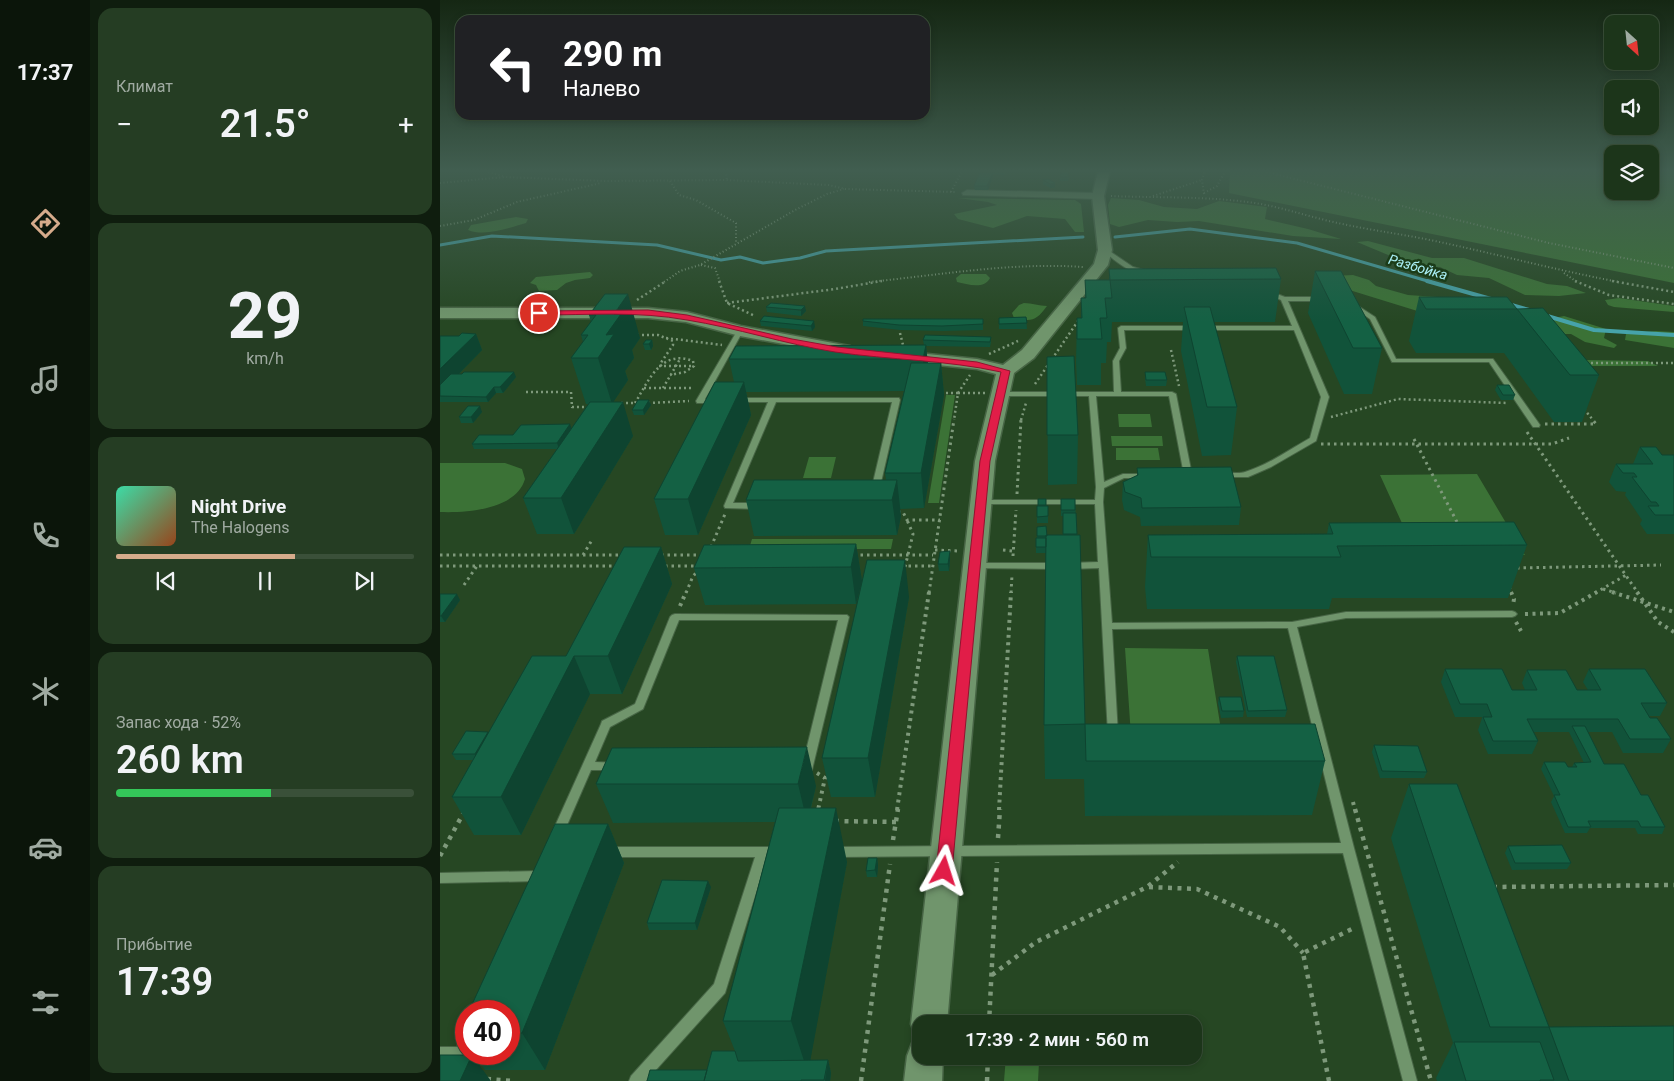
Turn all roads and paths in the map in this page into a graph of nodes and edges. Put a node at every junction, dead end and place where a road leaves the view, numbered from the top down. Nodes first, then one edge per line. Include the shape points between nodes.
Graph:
1 (466, 221) edge
2 (733, 221) edge
3 (775, 221) edge
4 (1101, 221) edge
5 (1335, 221) edge
6 (1460, 221) edge
7 (440, 226) edge
8 (736, 244) junction
9 (1105, 250) junction
10 (700, 265) junction
11 (1083, 267) dead end
12 (1674, 268) edge
13 (1149, 270) edge
14 (1561, 271) junction
15 (1266, 291) edge
16 (1674, 292) edge
17 (1284, 299) junction
18 (1331, 299) edge
19 (1342, 301) edge
20 (727, 303) junction
21 (1674, 304) edge
22 (440, 313) edge
23 (618, 313) junction
24 (755, 316) dead end
25 (1080, 319) edge
26 (1296, 328) junction
27 (740, 331) junction
28 (636, 335) dead end
29 (856, 351) edge
30 (885, 354) edge
31 (680, 358) junction
32 (1580, 363) edge
33 (1674, 363) edge
34 (659, 365) junction
35 (676, 366) junction
36 (694, 366) junction
37 (1006, 371) junction
38 (971, 373) dead end
39 (670, 375) junction
40 (644, 388) junction
41 (663, 388) junction
42 (707, 388) junction
43 (526, 392) dead end
44 (940, 393) edge
45 (958, 393) junction
46 (1000, 394) junction
47 (1030, 394) junction
48 (1092, 394) junction
49 (1118, 394) junction
50 (773, 400) junction
51 (700, 401) junction
52 (635, 403) junction
53 (1580, 403) edge
54 (1521, 404) junction
55 (617, 405) edge
56 (592, 408) edge
57 (1318, 420) junction
58 (1536, 424) joint
59 (1529, 435) dead end
60 (1570, 438) dead end
61 (1414, 439) dead end
62 (1416, 444) junction
63 (1535, 444) junction
64 (1313, 448) dead end
65 (1178, 475) edge
66 (1188, 475) junction
67 (1197, 475) edge
68 (1216, 475) edge
69 (1160, 476) edge
70 (1100, 488) junction
71 (981, 502) junction
72 (1016, 502) junction
73 (1099, 502) junction
74 (728, 506) junction
75 (767, 506) edge
76 (872, 506) joint
77 (907, 520) junction
78 (940, 520) junction
79 (1464, 534) edge
80 (592, 540) dead end
81 (935, 550) junction
82 (1003, 550) dead end
83 (1014, 551) junction
84 (440, 555) edge
85 (583, 555) junction
86 (631, 555) edge
87 (660, 555) dead end
88 (708, 555) junction
89 (851, 555) edge
90 (908, 556) junction
91 (933, 556) junction
92 (968, 558) junction
93 (705, 561) edge
94 (1103, 565) junction
95 (1619, 565) junction
96 (1661, 565) dead end
97 (440, 566) edge
98 (477, 566) junction
99 (656, 566) edge
100 (898, 566) edge
101 (906, 566) junction
102 (932, 566) junction
103 (1013, 566) junction
104 (1509, 568) edge
105 (898, 571) edge
106 (614, 574) edge
107 (1626, 575) junction
108 (1507, 584) dead end
109 (464, 585) dead end
110 (1603, 588) junction
111 (1646, 604) junction
112 (1674, 612) edge
113 (1512, 614) junction
114 (675, 617) junction
115 (1292, 625) junction
116 (1107, 626) junction
117 (1674, 632) edge
118 (1114, 742) edge
119 (587, 766) junction
120 (626, 766) edge
121 (789, 767) edge
122 (808, 767) junction
123 (1353, 802) dead end
124 (468, 805) edge
125 (816, 821) edge
126 (825, 821) edge
127 (896, 822) junction
128 (554, 844) edge
129 (1348, 848) junction
130 (1195, 849) junction
131 (997, 851) junction
132 (598, 852) edge
133 (762, 852) junction
134 (792, 852) edge
135 (822, 852) edge
136 (892, 852) junction
137 (946, 852) junction
138 (440, 856) edge
139 (539, 877) edge
140 (440, 878) edge
141 (1674, 885) edge
142 (1147, 887) junction
143 (1490, 887) edge
144 (1367, 921) junction
145 (1386, 921) junction
146 (1303, 953) junction
147 (992, 975) junction
148 (930, 1015) edge
149 (990, 1015) edge
150 (455, 1050) edge
151 (440, 1054) edge
152 (467, 1065) edge
153 (925, 1065) edge
154 (988, 1065) edge
155 (514, 1081) edge
156 (636, 1081) edge
157 (861, 1081) edge
158 (923, 1081) edge
159 (987, 1081) edge
160 (1330, 1081) edge
161 (1410, 1081) edge
162 (1430, 1081) edge

1 - 7 path
2 - 8 path
3 - 8 path
4 - 9 street
5 - 14 path
6 - 12 path
8 - 10 path
9 - 13 lane via 1131,269
9 - 37 street via 1095,274 1028,354
10 - 20 path via 716,268
10 - 23 path via 680,271
11 - 20 path via 1053,265 867,282
14 - 16 path
14 - 21 path via 1582,285 1609,295
15 - 17 lane
17 - 18 lane
17 - 26 lane
19 - 54 lane via 1372,318 1394,360 1491,360
20 - 24 path
22 - 23 street
23 - 27 street via 687,317
25 - 47 path
26 - 49 lane via 1121,328 1123,348 1116,361
26 - 57 lane via 1325,397
27 - 29 street
27 - 42 lane
28 - 34 path via 658,335 673,341
30 - 37 street via 977,364
31 - 34 path
31 - 35 path
31 - 36 path via 690,360
32 - 33 path
34 - 35 path
34 - 40 path
35 - 36 path
35 - 39 path
36 - 39 path
37 - 46 street
38 - 45 path
39 - 41 path
40 - 41 path
40 - 52 path
41 - 42 path
42 - 51 lane
43 - 56 path via 571,392 572,407
44 - 45 path
45 - 46 path
45 - 78 path
46 - 47 lane
46 - 71 street via 985,461
47 - 48 lane
47 - 72 path via 1021,417
48 - 49 lane
48 - 70 lane
49 - 66 lane via 1172,394
50 - 51 lane
50 - 74 lane
50 - 76 lane via 896,400
51 - 52 path
52 - 55 path
53 - 58 path via 1596,424
54 - 57 path via 1398,399
54 - 58 lane
57 - 68 lane via 1313,439 1268,465 1244,475
59 - 63 path
60 - 63 path via 1552,444
61 - 62 path
62 - 63 path
62 - 64 path via 1321,444
62 - 79 path
63 - 95 path
65 - 66 lane
66 - 67 lane
69 - 70 lane via 1123,476
70 - 73 lane
71 - 72 lane
71 - 92 street
72 - 73 lane
72 - 83 path
73 - 94 lane
74 - 75 lane
74 - 88 path
76 - 77 path via 886,512 903,512
77 - 78 path
77 - 90 path via 913,534
78 - 81 path
80 - 85 path
81 - 91 path
81 - 92 path
82 - 83 path
83 - 103 path
84 - 85 path
85 - 86 path
87 - 88 path
88 - 93 path
89 - 90 path
90 - 91 path
90 - 101 path
91 - 102 path
92 - 103 lane
92 - 137 street
94 - 103 lane
94 - 116 lane
95 - 96 path
95 - 104 path
95 - 107 path
97 - 98 path
98 - 106 path via 618,566
98 - 109 path
99 - 114 path via 703,566 693,576
100 - 101 path
101 - 102 path
101 - 105 path
102 - 127 path
103 - 131 path
107 - 110 path
107 - 111 path
108 - 113 path via 1514,598
110 - 111 path
110 - 113 path via 1560,614
111 - 112 path
111 - 117 path via 1658,622
113 - 115 lane via 1346,615
114 - 119 lane via 639,706 606,724
114 - 122 lane via 844,617
115 - 116 lane
115 - 129 lane via 1319,752
116 - 118 lane
119 - 120 lane
119 - 128 lane
121 - 122 lane
122 - 125 path via 825,778
123 - 145 path
124 - 138 path
126 - 127 path
127 - 136 path
129 - 130 lane
129 - 144 lane
130 - 131 lane
130 - 142 path
131 - 137 lane
131 - 147 path
132 - 133 lane
133 - 134 lane
133 - 156 lane via 720,988
135 - 136 lane
136 - 137 lane
136 - 157 path
137 - 148 street
139 - 140 lane
141 - 143 path
142 - 146 path via 1198,889 1280,927
142 - 147 path via 1036,942
144 - 145 path
144 - 146 path
144 - 161 lane
145 - 162 path
146 - 160 path
147 - 149 path
150 - 151 lane
152 - 155 path via 470,1079
153 - 158 street
154 - 159 path

